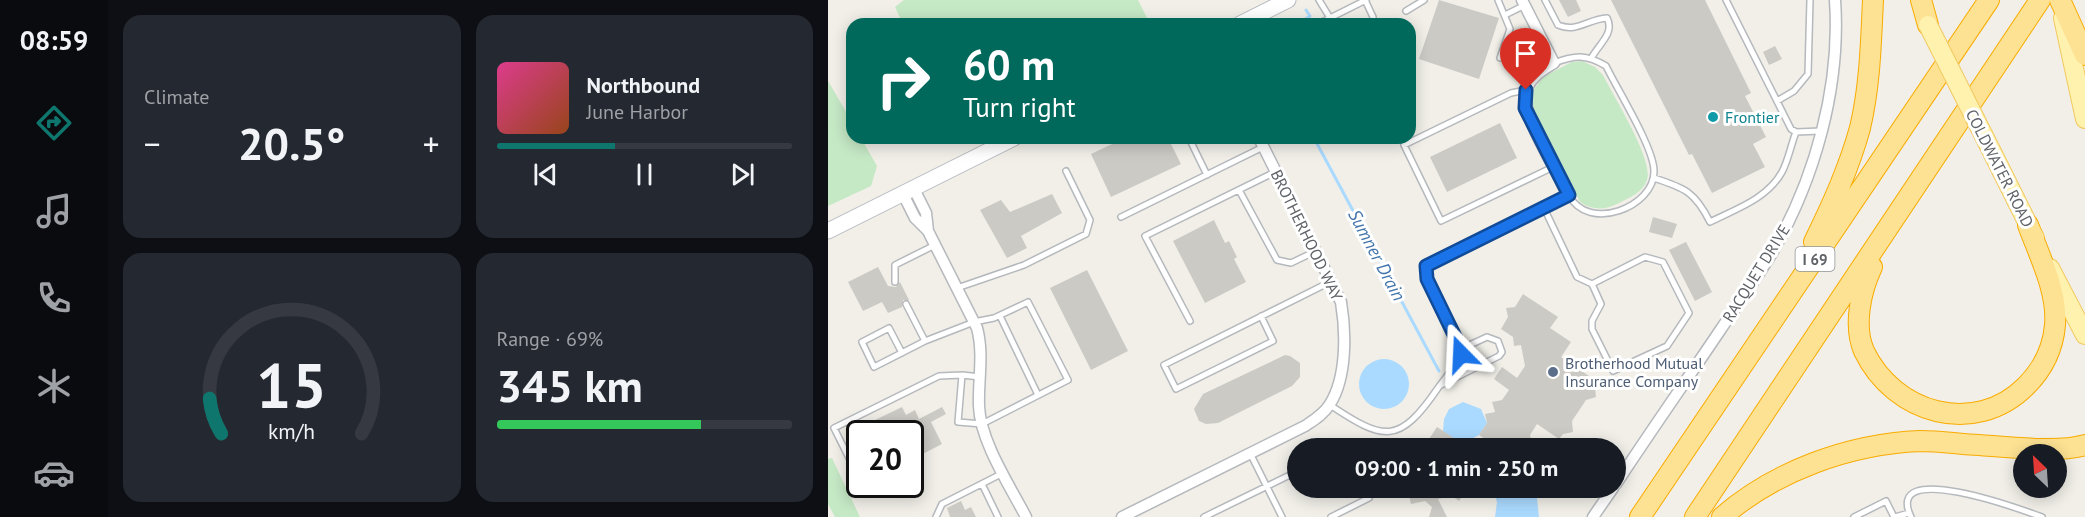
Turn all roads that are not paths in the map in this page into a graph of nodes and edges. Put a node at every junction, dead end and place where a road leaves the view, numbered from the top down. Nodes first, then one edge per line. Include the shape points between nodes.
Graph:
1 (1288, 0) edge
2 (1319, 0) edge
3 (1365, 0) edge
4 (1424, 0) edge
5 (1498, 0) edge
6 (1545, 0) edge
7 (1726, 0) edge
8 (1810, 0) edge
9 (1835, 0) edge
10 (1873, 0) edge
11 (1916, 0) edge
12 (1922, 0) edge
13 (1989, 0) edge
14 (2040, 0) edge
15 (2060, 0) edge
16 (1524, 3) edge
17 (1406, 11) dead end
18 (1505, 15) junction
19 (1252, 18) edge
20 (1330, 18) joint
21 (1373, 18) edge
22 (1928, 25) junction
23 (2077, 46) edge
24 (1592, 57) junction
25 (1500, 58) dead end
26 (1554, 63) junction
27 (1526, 90) junction
28 (1777, 101) junction
29 (2085, 119) edge
30 (1821, 131) junction
31 (1796, 132) junction
32 (1416, 139) edge
33 (1002, 144) edge
34 (1192, 144) edge
35 (1258, 144) edge
36 (1262, 144) edge
37 (1406, 144) edge
38 (1555, 167) junction
39 (1066, 171) dead end
40 (1276, 171) junction
41 (1208, 175) junction
42 (1654, 178) junction
43 (1239, 190) junction
44 (908, 191) junction
45 (1569, 195) junction
46 (1544, 208) junction
47 (1121, 217) dead end
48 (2028, 225) junction
49 (828, 231) edge
50 (1888, 231) junction
51 (935, 245) junction
52 (1316, 250) junction
53 (894, 282) dead end
54 (1332, 282) junction
55 (1592, 284) junction
56 (957, 288) junction
57 (1787, 300) junction
58 (906, 304) dead end
59 (1000, 316) junction
60 (1261, 316) junction
61 (1190, 321) dead end
62 (974, 322) junction
63 (2085, 335) edge
64 (925, 341) junction
65 (1461, 349) junction
66 (902, 353) junction
67 (962, 375) junction
68 (980, 378) junction
69 (1440, 386) junction
70 (1038, 395) junction
71 (1330, 405) junction
72 (850, 420) edge
73 (846, 422) edge
74 (982, 424) junction
75 (2085, 445) edge
76 (846, 452) edge
77 (1250, 453) junction
78 (1626, 469) edge
79 (1004, 473) junction
80 (1287, 476) edge
81 (982, 484) junction
82 (1267, 486) junction
83 (1370, 498) edge
84 (1606, 498) edge
85 (1130, 515) edge
86 (1910, 515) edge
87 (936, 517) edge
88 (998, 517) edge
89 (1026, 517) edge
90 (1204, 517) edge
91 (1282, 517) edge
92 (1331, 517) edge
93 (1593, 517) edge
94 (1640, 517) edge
95 (1695, 517) edge
96 (1722, 517) edge
97 (1854, 517) edge
98 (1894, 517) edge
99 (2042, 517) edge

1 - 19 main road
2 - 20 lane
3 - 20 lane
3 - 21 lane
4 - 17 lane
5 - 18 lane
6 - 24 lane via 1558,26 1565,29 1606,18 1609,34
7 - 28 lane
8 - 28 lane via 1808,74 1794,91
9 - 30 street, RACQUET DRIVE via 1837,27 1830,97
10 - 57 highway via 1870,64 1860,126 1843,181
11 - 22 main road, COLDWATER ROAD
12 - 22 highway
13 - 57 highway, I 69
14 - 50 highway, I 69
15 - 23 highway
16 - 18 lane
16 - 26 street
18 - 25 lane via 1510,29
22 - 48 main road, COLDWATER ROAD, bridge
23 - 29 main road
24 - 26 lane via 1574,55
24 - 42 lane via 1606,66 1652,158
26 - 27 street via 1534,76
27 - 32 lane via 1511,93
27 - 38 street via 1525,108
28 - 31 lane
30 - 31 lane
30 - 78 street, RACQUET DRIVE via 1796,204 1772,253
31 - 42 lane via 1782,172 1772,187 1756,200 1710,222 1689,191
33 - 44 main road
34 - 41 lane
35 - 41 lane
36 - 40 street, BROTHERHOOD WAY
37 - 38 lane via 1441,222
38 - 45 street
39 - 56 lane via 1090,220 1086,234 1024,265
40 - 43 lane
40 - 52 street, BROTHERHOOD WAY
41 - 47 lane
42 - 45 lane via 1638,200 1609,214 1588,214 1578,209
43 - 52 lane via 1277,260 1290,263
43 - 61 lane via 1145,236
44 - 49 main road
44 - 51 street via 915,218
45 - 46 lane
46 - 55 lane via 1577,277
46 - 65 lane via 1426,266 1427,279
48 - 50 highway via 2050,289 2055,324 2050,353 2035,378 2013,399 1978,414 1946,414 1911,402 1879,376 1863,349 1858,312
48 - 63 main road, COLDWATER ROAD
50 - 95 highway, I 69
51 - 53 lane via 895,265
51 - 56 street
52 - 54 street, BROTHERHOOD WAY
54 - 60 lane
54 - 71 street, BROTHERHOOD WAY via 1344,321 1341,375
55 - 55 lane via 1646,257 1663,262 1689,313 1667,346 1613,371 1592,329 1601,304
56 - 62 street
57 - 94 highway, I 69
58 - 64 lane
59 - 62 lane
59 - 70 lane
59 - 70 lane via 1028,302 1068,380
60 - 60 lane via 1164,365 1176,389 1273,341
62 - 64 lane
62 - 68 street via 981,342
64 - 66 lane
65 - 69 lane
65 - 69 lane via 1487,337 1498,341 1502,352
66 - 66 lane via 889,328 862,342 874,367
67 - 68 lane
67 - 72 lane via 939,376
67 - 74 lane via 958,422
68 - 74 street
69 - 71 lane via 1412,422 1397,430 1380,432 1364,428
70 - 74 lane
71 - 77 street via 1305,426
73 - 76 lane via 834,428
74 - 79 street
75 - 96 highway via 2042,448 1920,441 1863,448 1804,466 1748,494
77 - 82 lane
77 - 85 street
79 - 81 lane
79 - 89 street
80 - 82 lane
81 - 87 lane via 942,504
81 - 88 lane
82 - 90 lane
82 - 91 lane
83 - 92 lane
84 - 93 street
86 - 98 lane
86 - 99 lane via 1908,497 1922,488 1971,494
97 - 98 lane via 1886,501

